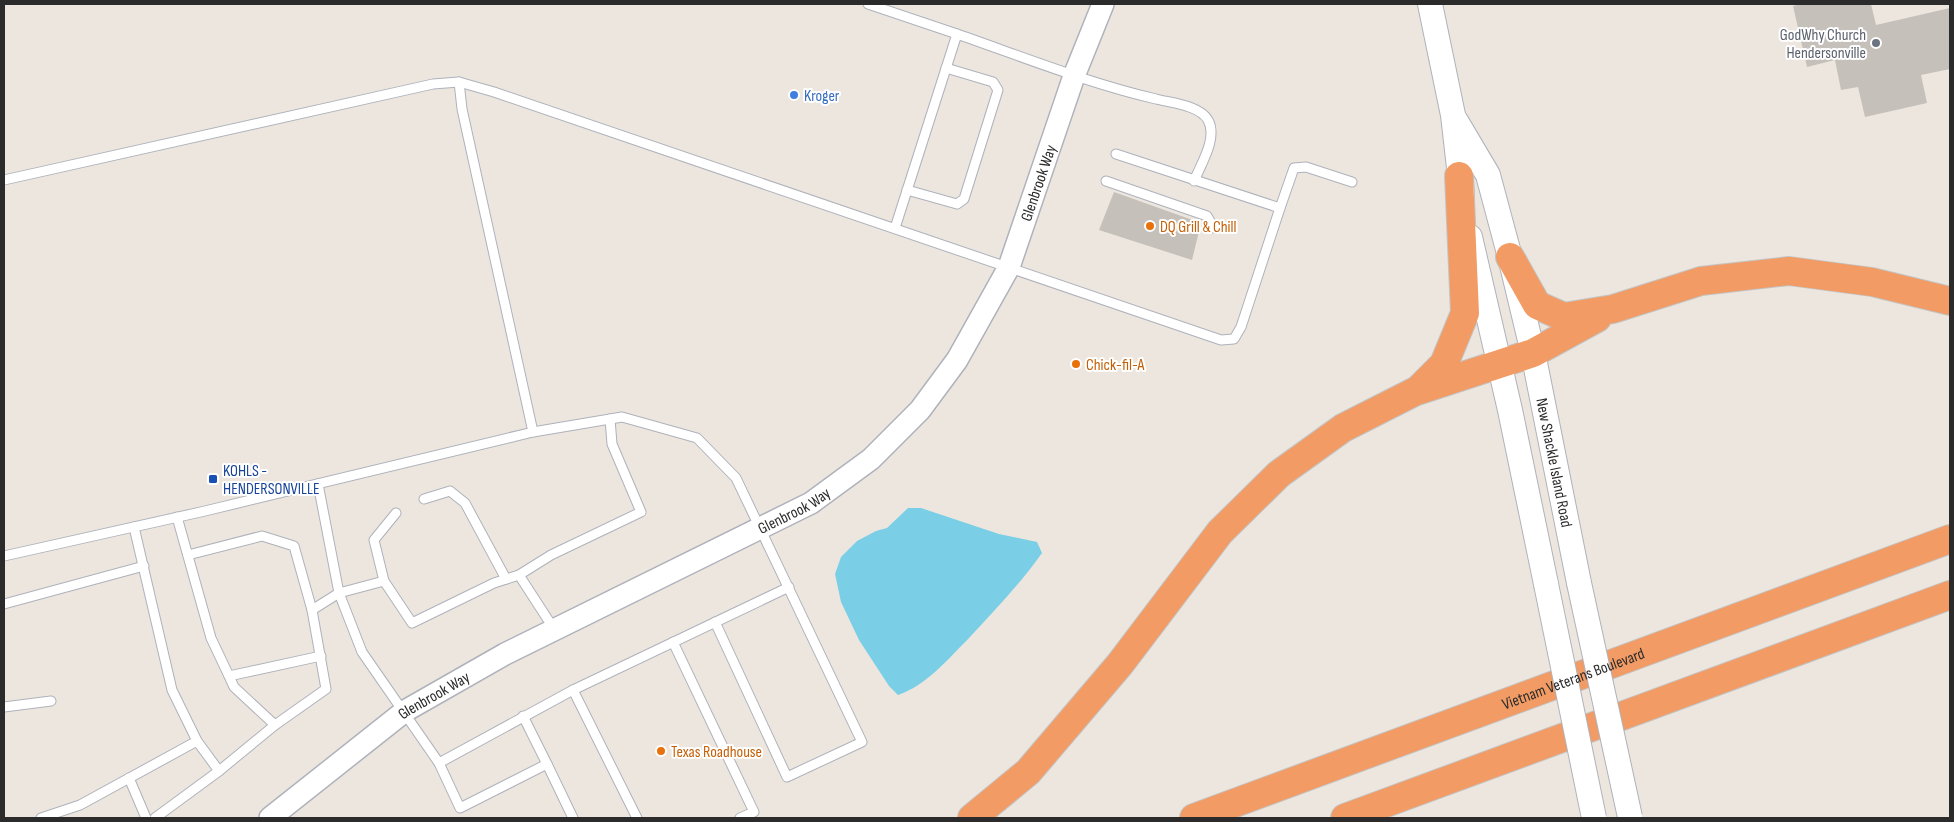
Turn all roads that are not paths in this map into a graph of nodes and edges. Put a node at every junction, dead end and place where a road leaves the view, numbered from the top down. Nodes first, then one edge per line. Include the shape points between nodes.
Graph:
1 (868, 4) edge
2 (1103, 4) edge
3 (1430, 4) edge
4 (957, 34) junction
5 (946, 68) junction
6 (1074, 76) junction
7 (459, 82) junction
8 (1453, 115) junction
9 (1116, 154) dead end
10 (1459, 176) junction
11 (4, 180) edge
12 (1106, 181) dead end
13 (1194, 181) junction
14 (1352, 182) dead end
15 (907, 190) junction
16 (1280, 208) junction
17 (895, 228) junction
18 (1214, 228) dead end
19 (1510, 257) junction
20 (1009, 267) junction
21 (1950, 301) edge
22 (1613, 309) junction
23 (1533, 353) junction
24 (1498, 364) junction
25 (1418, 390) junction
26 (610, 419) junction
27 (533, 432) junction
28 (318, 484) junction
29 (424, 499) dead end
30 (396, 513) dead end
31 (177, 517) junction
32 (134, 527) junction
33 (760, 527) junction
34 (1950, 539) edge
35 (188, 555) junction
36 (4, 556) edge
37 (144, 566) junction
38 (519, 575) junction
39 (506, 579) junction
40 (384, 581) junction
41 (789, 587) junction
42 (339, 593) junction
43 (1950, 595) edge
44 (4, 604) edge
45 (312, 610) junction
46 (715, 622) junction
47 (555, 630) junction
48 (673, 642) junction
49 (321, 656) junction
50 (229, 676) junction
51 (573, 690) junction
52 (51, 701) dead end
53 (4, 707) edge
54 (405, 711) junction
55 (523, 716) junction
56 (275, 725) junction
57 (197, 741) junction
58 (439, 763) junction
59 (547, 764) junction
60 (219, 771) junction
61 (129, 778) junction
62 (1630, 817) edge
63 (42, 818) edge
64 (146, 818) edge
65 (156, 818) edge
66 (270, 818) edge
67 (573, 818) edge
68 (637, 818) edge
69 (740, 818) edge
70 (972, 818) edge
71 (1194, 818) edge
72 (1345, 818) edge
73 (1594, 818) edge

1 - 4 lane
2 - 6 street, Glenbrook Way
3 - 8 main road, New Shackle Island Road
4 - 5 lane
4 - 6 lane
5 - 15 lane
5 - 15 lane via 993,82 998,90 964,200 957,204
6 - 13 lane via 1181,105 1208,120 1212,135
6 - 20 street, Glenbrook Way
7 - 11 lane via 433,84
7 - 17 lane
7 - 27 lane via 462,109
8 - 10 main road, New Shackle Island Road
8 - 19 main road, New Shackle Island Road via 1488,175
9 - 13 lane
10 - 24 main road, New Shackle Island Road
10 - 25 highway via 1465,313 1444,364
12 - 18 lane via 1207,216
13 - 16 lane
14 - 16 lane via 1306,167 1294,168
15 - 17 lane
16 - 20 lane via 1241,327 1234,339 1210,337
17 - 20 lane
19 - 22 highway via 1537,305 1564,317
19 - 23 main road, New Shackle Island Road
20 - 33 street, Glenbrook Way via 957,360 920,410 871,459 811,503
21 - 22 highway via 1872,282 1789,271 1701,281
22 - 23 highway
23 - 24 highway
23 - 62 main road, New Shackle Island Road, bridge
24 - 25 highway
24 - 73 main road, New Shackle Island Road, bridge
25 - 70 highway via 1343,428 1279,474 1220,532 1120,664 1028,772
26 - 27 lane
26 - 33 lane via 622,417 697,438 736,478
26 - 38 lane via 612,444 641,512 551,554
27 - 28 lane
28 - 31 lane
28 - 42 lane
29 - 39 lane via 450,491 465,503
30 - 40 lane via 374,540
31 - 32 lane
31 - 35 lane
32 - 36 lane
32 - 37 lane
33 - 41 lane
33 - 47 street, Glenbrook Way
34 - 71 highway, Vietnam Veterans Boulevard
35 - 45 lane via 262,536 294,546
35 - 50 lane via 211,638
37 - 44 lane
37 - 57 lane via 172,690
38 - 39 lane
38 - 47 lane
39 - 40 lane via 412,623
40 - 42 lane
41 - 46 lane
41 - 46 lane via 862,742 787,777
42 - 45 lane
42 - 54 lane via 362,652
43 - 72 highway
45 - 49 lane
46 - 48 lane
47 - 54 street, Glenbrook Way via 505,654
48 - 51 lane
48 - 69 lane via 754,812
49 - 50 lane
49 - 56 lane via 326,689
50 - 56 lane via 234,687
51 - 55 lane
51 - 68 lane
52 - 53 lane
54 - 58 lane
54 - 66 street, Glenbrook Way
55 - 58 lane
55 - 59 lane
56 - 60 lane
57 - 60 lane
57 - 61 lane
58 - 59 lane via 460,808
59 - 67 lane
60 - 65 lane
61 - 63 lane via 80,805
61 - 64 lane

